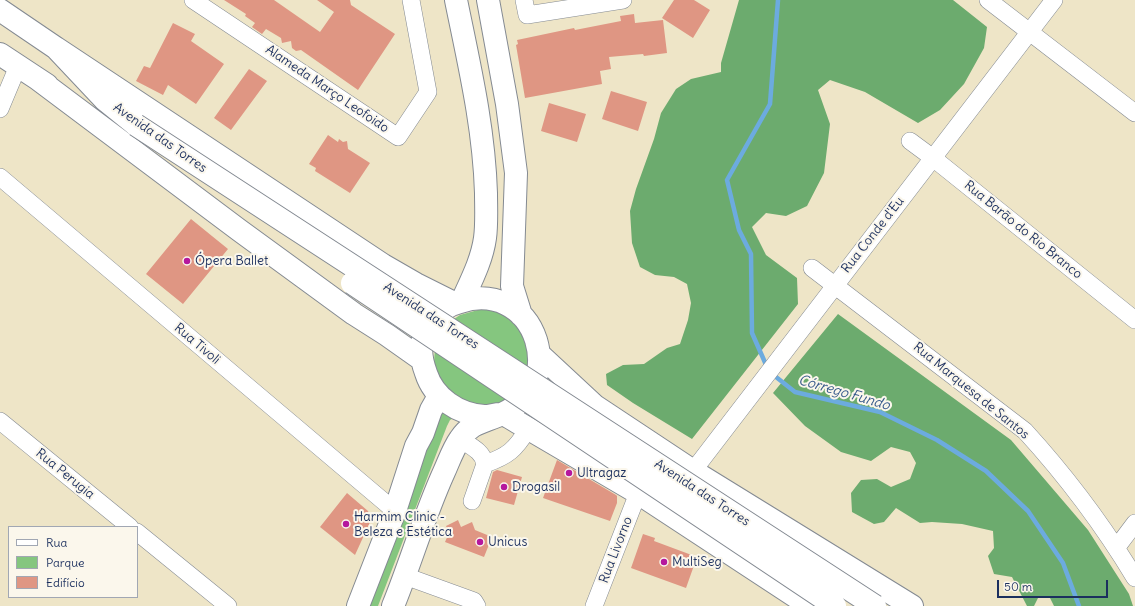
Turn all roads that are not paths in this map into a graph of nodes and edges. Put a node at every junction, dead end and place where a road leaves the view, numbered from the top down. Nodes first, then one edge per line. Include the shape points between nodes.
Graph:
1 (193, 0) edge
2 (411, 0) edge
3 (456, 0) edge
4 (488, 0) edge
5 (623, 0) edge
6 (988, 0) edge
7 (1054, 0) edge
8 (525, 7) edge
9 (0, 10) edge
10 (1029, 32) junction
11 (56, 48) junction
12 (0, 54) edge
13 (26, 71) junction
14 (0, 109) edge
15 (1135, 113) edge
16 (133, 130) junction
17 (910, 141) dead end
18 (933, 158) junction
19 (0, 177) edge
20 (812, 268) dead end
21 (834, 285) junction
22 (458, 302) junction
23 (521, 315) junction
24 (1135, 320) edge
25 (537, 347) junction
26 (424, 367) junction
27 (439, 396) junction
28 (502, 414) junction
29 (0, 421) edge
30 (528, 429) junction
31 (460, 439) junction
32 (485, 464) junction
33 (693, 471) junction
34 (638, 493) junction
35 (472, 501) dead end
36 (395, 511) junction
37 (1135, 523) edge
38 (129, 526) edge
39 (138, 533) edge
40 (1117, 548) junction
41 (405, 576) junction
42 (1135, 578) edge
43 (228, 606) edge
44 (358, 606) edge
45 (393, 606) edge
46 (477, 606) edge
47 (594, 606) edge
48 (810, 606) edge
49 (835, 606) edge
50 (875, 606) edge
51 (912, 606) edge

1 - 2 street, Alameda Março Leofoido via 398,137 428,92
3 - 22 main road via 478,112 485,165 486,207 485,238 477,266
4 - 23 main road via 507,104 516,173 512,286
5 - 8 street
6 - 10 street
7 - 10 street, Rua Conde d'Eu
9 - 11 main road, Avenida das Torres
10 - 15 street
10 - 18 street, Rua Conde d'Eu
11 - 16 main road, Avenida das Torres
11 - 22 main road via 383,265 416,284
12 - 13 main road, Avenida das Torres
13 - 14 street
13 - 16 main road, Avenida das Torres
13 - 26 main road
16 - 49 main road, Avenida das Torres, bridge
16 - 50 main road, Avenida das Torres, bridge
17 - 18 street, Rua Barão do Rio Branco
18 - 21 street, Rua Conde d'Eu
18 - 24 street, Rua Barão do Rio Branco
19 - 36 street, Rua Tivoli
20 - 21 street, Rua Marquesa de Santos
21 - 33 street, Rua Conde d'Eu
21 - 40 street, Rua Marquesa de Santos via 1024,431 1052,461
22 - 23 main road via 490,298 504,303
22 - 26 main road via 439,312 428,325 422,342
23 - 25 main road via 532,329
25 - 28 main road via 538,370 534,384 515,407
25 - 33 main road via 595,406
26 - 27 main road
27 - 28 main road via 455,408 470,414
27 - 36 main road via 416,446
28 - 30 main road
28 - 31 main road via 475,424
29 - 38 street, Rua Perugia
30 - 32 street via 512,451
30 - 34 main road
31 - 32 street via 480,452
31 - 41 main road via 435,492
32 - 35 street
33 - 51 main road
34 - 47 street, Rua Livorno
34 - 48 main road
36 - 44 main road
37 - 40 street
39 - 43 street
40 - 42 street, Rua Marquesa de Santos
41 - 45 main road
41 - 46 street via 474,601

